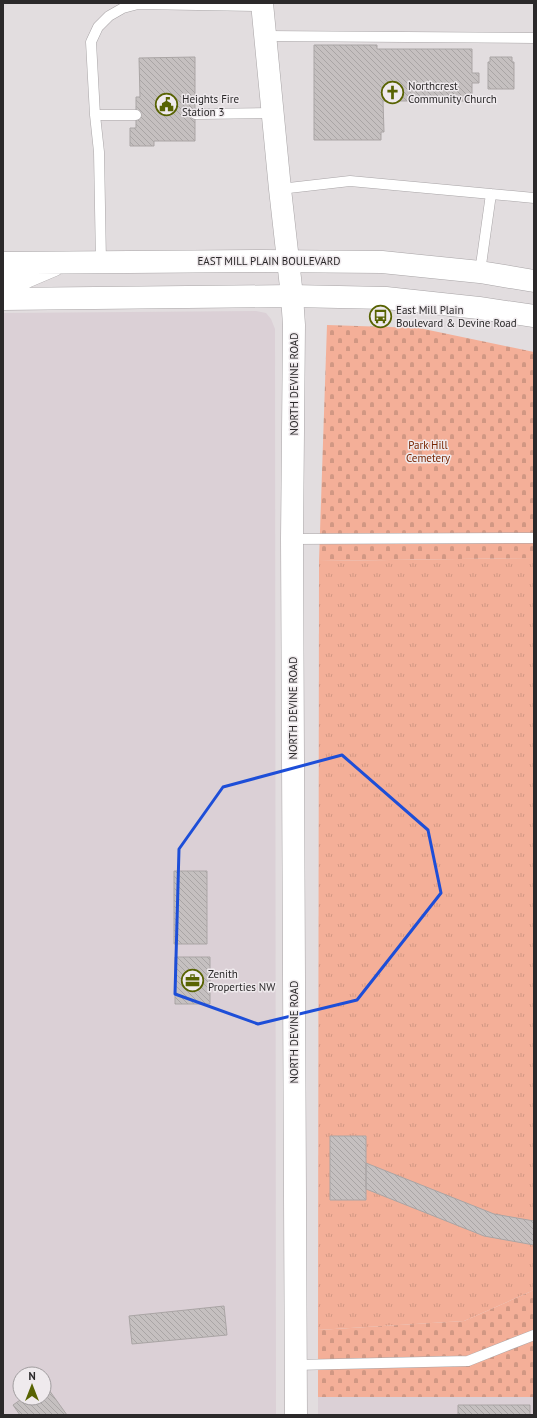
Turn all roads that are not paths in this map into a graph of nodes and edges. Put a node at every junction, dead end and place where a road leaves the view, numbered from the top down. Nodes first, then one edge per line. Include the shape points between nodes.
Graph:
1 (262, 4) edge
2 (265, 36) junction
3 (534, 38) edge
4 (272, 113) junction
5 (196, 114) dead end
6 (95, 115) junction
7 (136, 115) dead end
8 (280, 189) junction
9 (491, 194) junction
10 (534, 198) edge
11 (288, 261) junction
12 (60, 262) junction
13 (101, 262) junction
14 (3, 263) edge
15 (480, 272) junction
16 (3, 279) edge
17 (534, 280) edge
18 (292, 296) junction
19 (3, 299) edge
20 (534, 316) edge
21 (534, 538) edge
22 (292, 539) junction
23 (534, 1335) edge
24 (295, 1365) junction
25 (296, 1415) edge

1 - 2 street, NORTH DEVINE ROAD
1 - 6 lane via 138,4 123,8 109,16 90,42
2 - 3 lane
2 - 4 street, NORTH DEVINE ROAD
4 - 5 lane
4 - 8 street, NORTH DEVINE ROAD
6 - 7 lane
6 - 13 lane via 99,152
8 - 9 lane via 350,181
8 - 11 street, NORTH DEVINE ROAD
9 - 10 lane
9 - 15 lane
11 - 13 street, EAST MILL PLAIN BOULEVARD
11 - 15 street, EAST MILL PLAIN BOULEVARD via 382,262
11 - 18 street, NORTH DEVINE ROAD
12 - 13 street, EAST MILL PLAIN BOULEVARD
12 - 14 street, EAST MILL PLAIN BOULEVARD
12 - 16 street via 26,278
15 - 17 street, EAST MILL PLAIN BOULEVARD
18 - 19 street
18 - 20 street via 386,298
18 - 22 street, NORTH DEVINE ROAD
21 - 22 lane
22 - 24 street, NORTH DEVINE ROAD
23 - 24 lane via 468,1361
24 - 25 street, NORTH DEVINE ROAD

